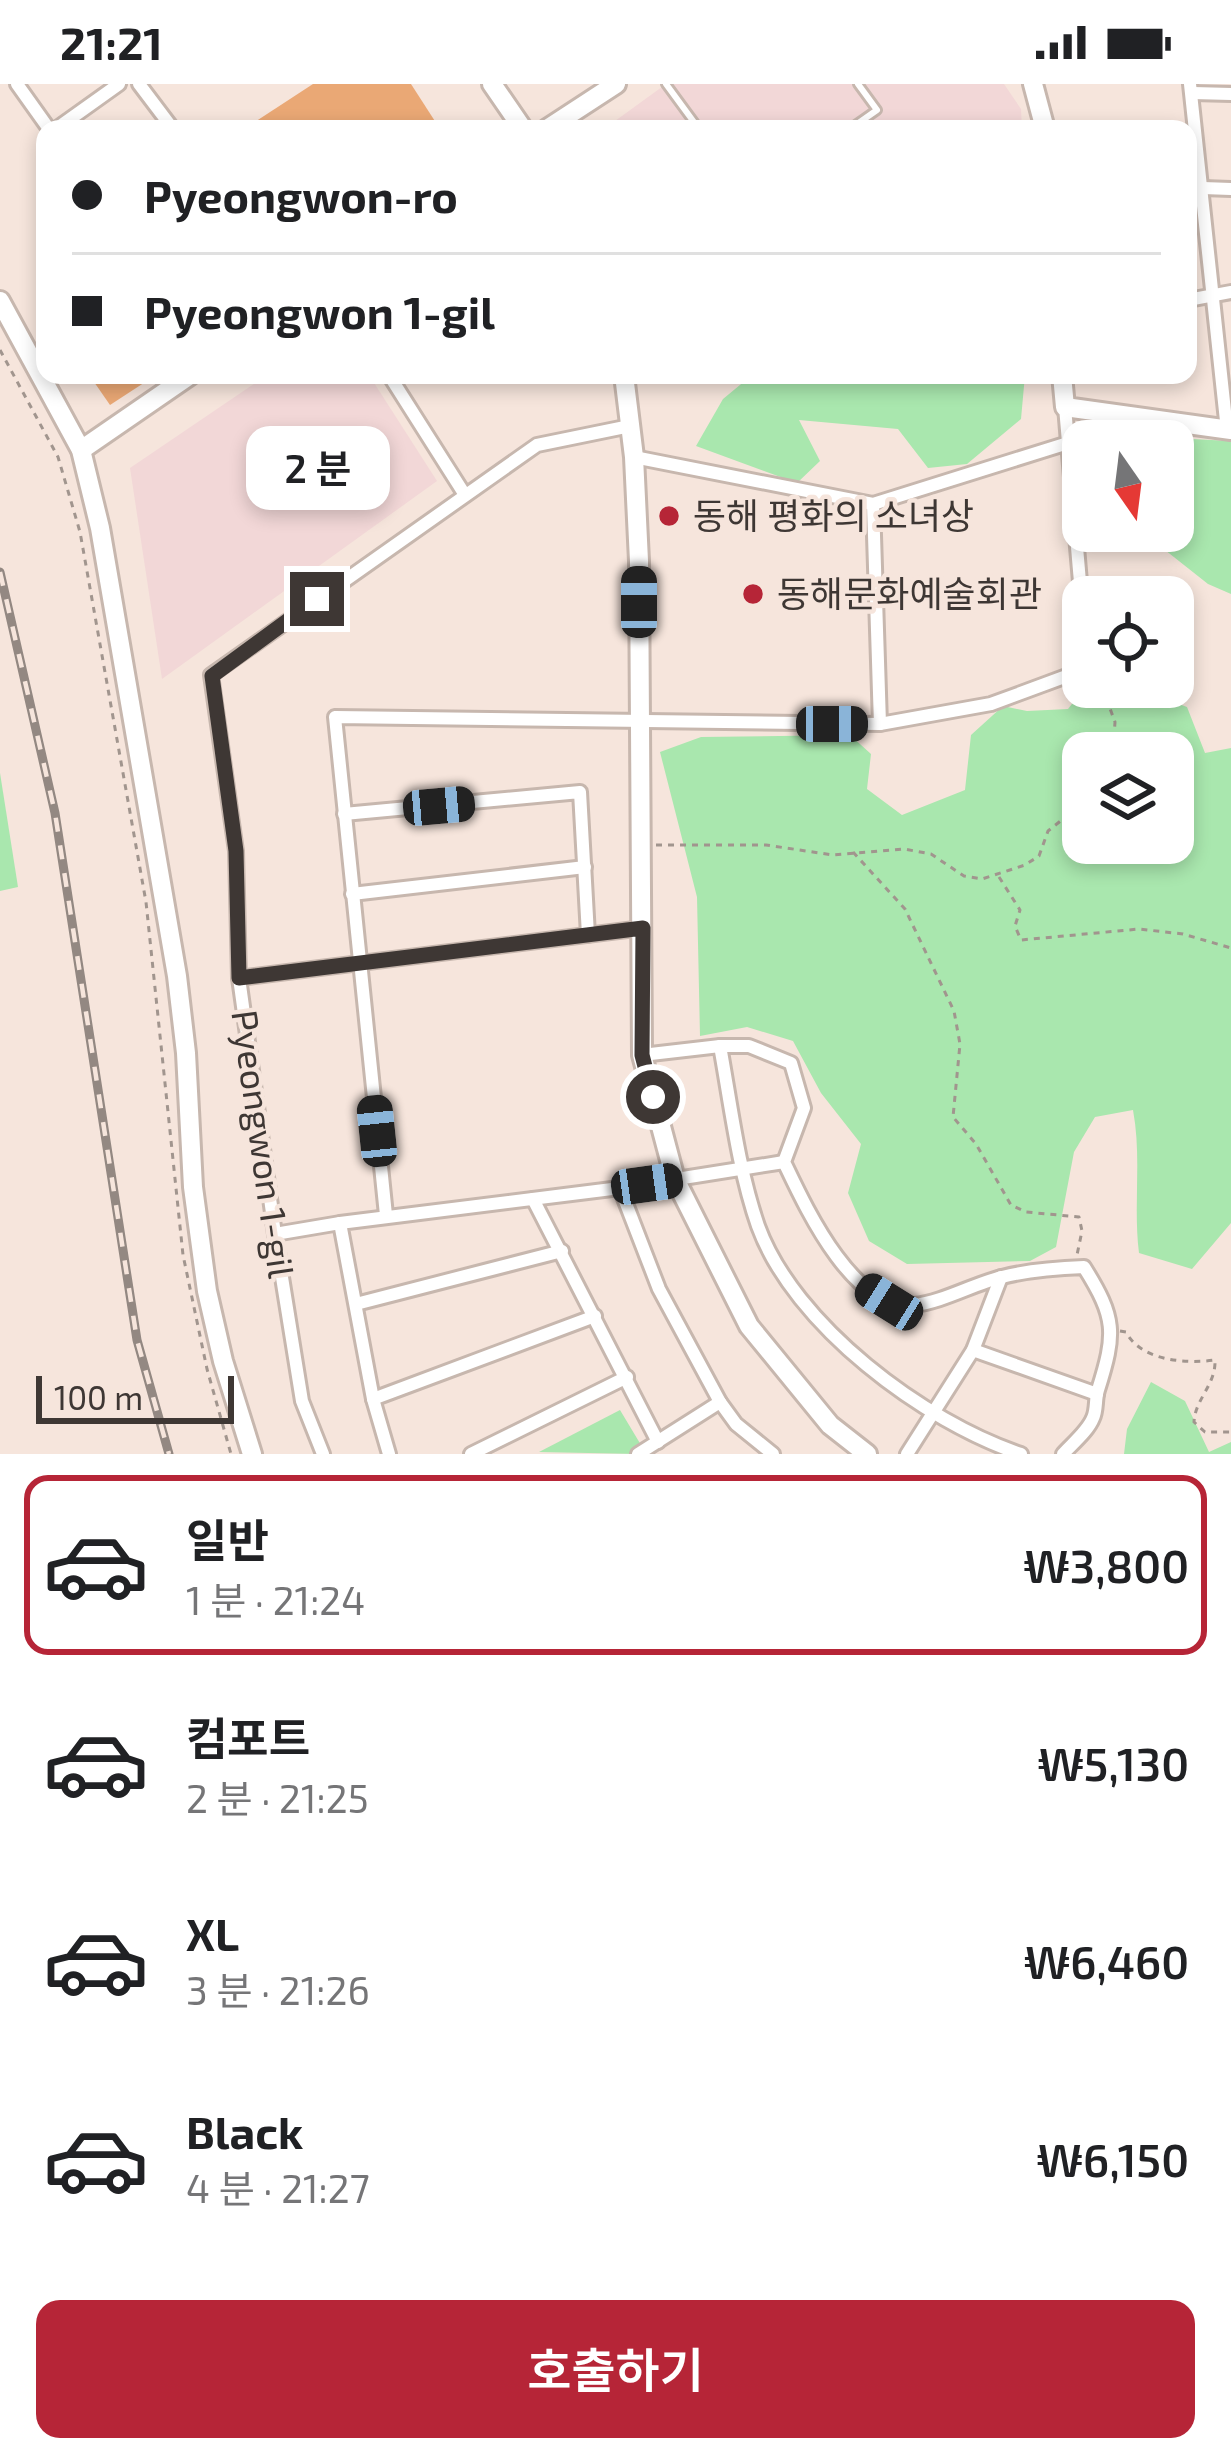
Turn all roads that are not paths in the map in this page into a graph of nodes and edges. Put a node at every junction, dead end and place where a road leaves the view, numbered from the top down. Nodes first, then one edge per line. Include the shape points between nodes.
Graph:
1 (17, 84) edge
2 (119, 84) edge
3 (139, 84) edge
4 (492, 84) edge
5 (616, 84) edge
6 (666, 84) edge
7 (858, 84) edge
8 (1033, 84) edge
9 (1192, 88) edge
10 (1231, 94) edge
11 (45, 120) edge
12 (65, 120) edge
13 (166, 120) edge
14 (517, 120) edge
15 (561, 120) edge
16 (692, 120) edge
17 (863, 120) edge
18 (1043, 120) edge
19 (1196, 120) edge
20 (1197, 133) edge
21 (1203, 188) junction
22 (1231, 189) edge
23 (1231, 292) edge
24 (1214, 293) junction
25 (1197, 298) edge
26 (0, 301) edge
27 (36, 367) edge
28 (45, 384) edge
29 (177, 384) edge
30 (395, 384) edge
31 (625, 384) edge
32 (1063, 384) edge
33 (1065, 407) junction
34 (1066, 420) edge
35 (630, 426) junction
36 (1229, 430) edge
37 (1062, 445) edge
38 (81, 450) junction
39 (634, 457) junction
40 (465, 494) junction
41 (873, 504) junction
42 (1062, 678) edge
43 (641, 723) junction
44 (880, 724) junction
45 (344, 814) junction
46 (584, 868) junction
47 (352, 894) junction
48 (643, 928) junction
49 (588, 935) junction
50 (359, 963) junction
51 (239, 978) junction
52 (720, 1046) junction
53 (642, 1055) junction
54 (784, 1162) junction
55 (742, 1168) junction
56 (675, 1180) junction
57 (620, 1188) junction
58 (532, 1198) junction
59 (386, 1214) junction
60 (340, 1223) junction
61 (275, 1234) junction
62 (562, 1251) junction
63 (1000, 1277) junction
64 (356, 1304) junction
65 (595, 1316) junction
66 (973, 1350) junction
67 (627, 1378) junction
68 (1096, 1394) junction
69 (373, 1399) junction
70 (720, 1402) junction
71 (935, 1412) junction
72 (658, 1442) junction
73 (252, 1454) edge
74 (323, 1454) edge
75 (389, 1454) edge
76 (471, 1454) edge
77 (638, 1454) edge
78 (773, 1454) edge
79 (867, 1454) edge
80 (908, 1454) edge
81 (1022, 1454) edge
82 (1063, 1454) edge

1 - 11 street
2 - 12 street
3 - 13 street
4 - 14 street
5 - 15 street
6 - 16 lane
7 - 17 lane via 877,110
8 - 18 street
9 - 10 street
9 - 19 street
20 - 21 street
21 - 22 street
21 - 24 street
23 - 24 street
24 - 25 street
24 - 36 street
26 - 27 street
28 - 38 street
29 - 38 street
30 - 40 street
31 - 35 street
32 - 33 street
33 - 34 street
33 - 36 street
35 - 39 street
35 - 40 street, Pyeongwon 1-gil via 537,446
37 - 41 street
38 - 73 street via 164,889 207,1291
39 - 41 street
39 - 43 street
40 - 51 street, Pyeongwon 1-gil via 212,676 236,851
41 - 44 street
42 - 44 street via 991,704
43 - 44 street
43 - 45 street via 335,717
43 - 48 street
45 - 46 street via 580,792
45 - 47 street
46 - 47 street
46 - 49 street
47 - 50 street
48 - 49 street
48 - 53 street
49 - 50 street
50 - 51 street
50 - 59 street
51 - 61 street, Pyeongwon 1-gil
52 - 53 street
52 - 54 street via 749,1046 790,1063 804,1108
52 - 55 street
53 - 56 street
54 - 55 street
54 - 63 street via 818,1234 889,1302 913,1306
55 - 56 street
55 - 71 street via 759,1229 788,1280 854,1358
56 - 57 street
56 - 79 street via 749,1326 830,1425
57 - 58 street
57 - 70 street via 658,1289
58 - 59 street
58 - 62 street
59 - 60 street
60 - 61 street
60 - 64 street
61 - 74 street, Pyeongwon 1-gil via 302,1402
62 - 64 street
62 - 65 street
63 - 66 street
63 - 68 street via 1084,1267 1106,1301 1111,1330
64 - 69 street
65 - 67 street
65 - 69 street
66 - 68 street
66 - 71 street
67 - 72 street
67 - 76 street
68 - 82 street via 1093,1419
69 - 75 street
70 - 72 street
70 - 78 street
71 - 80 street
71 - 81 street
72 - 77 street

